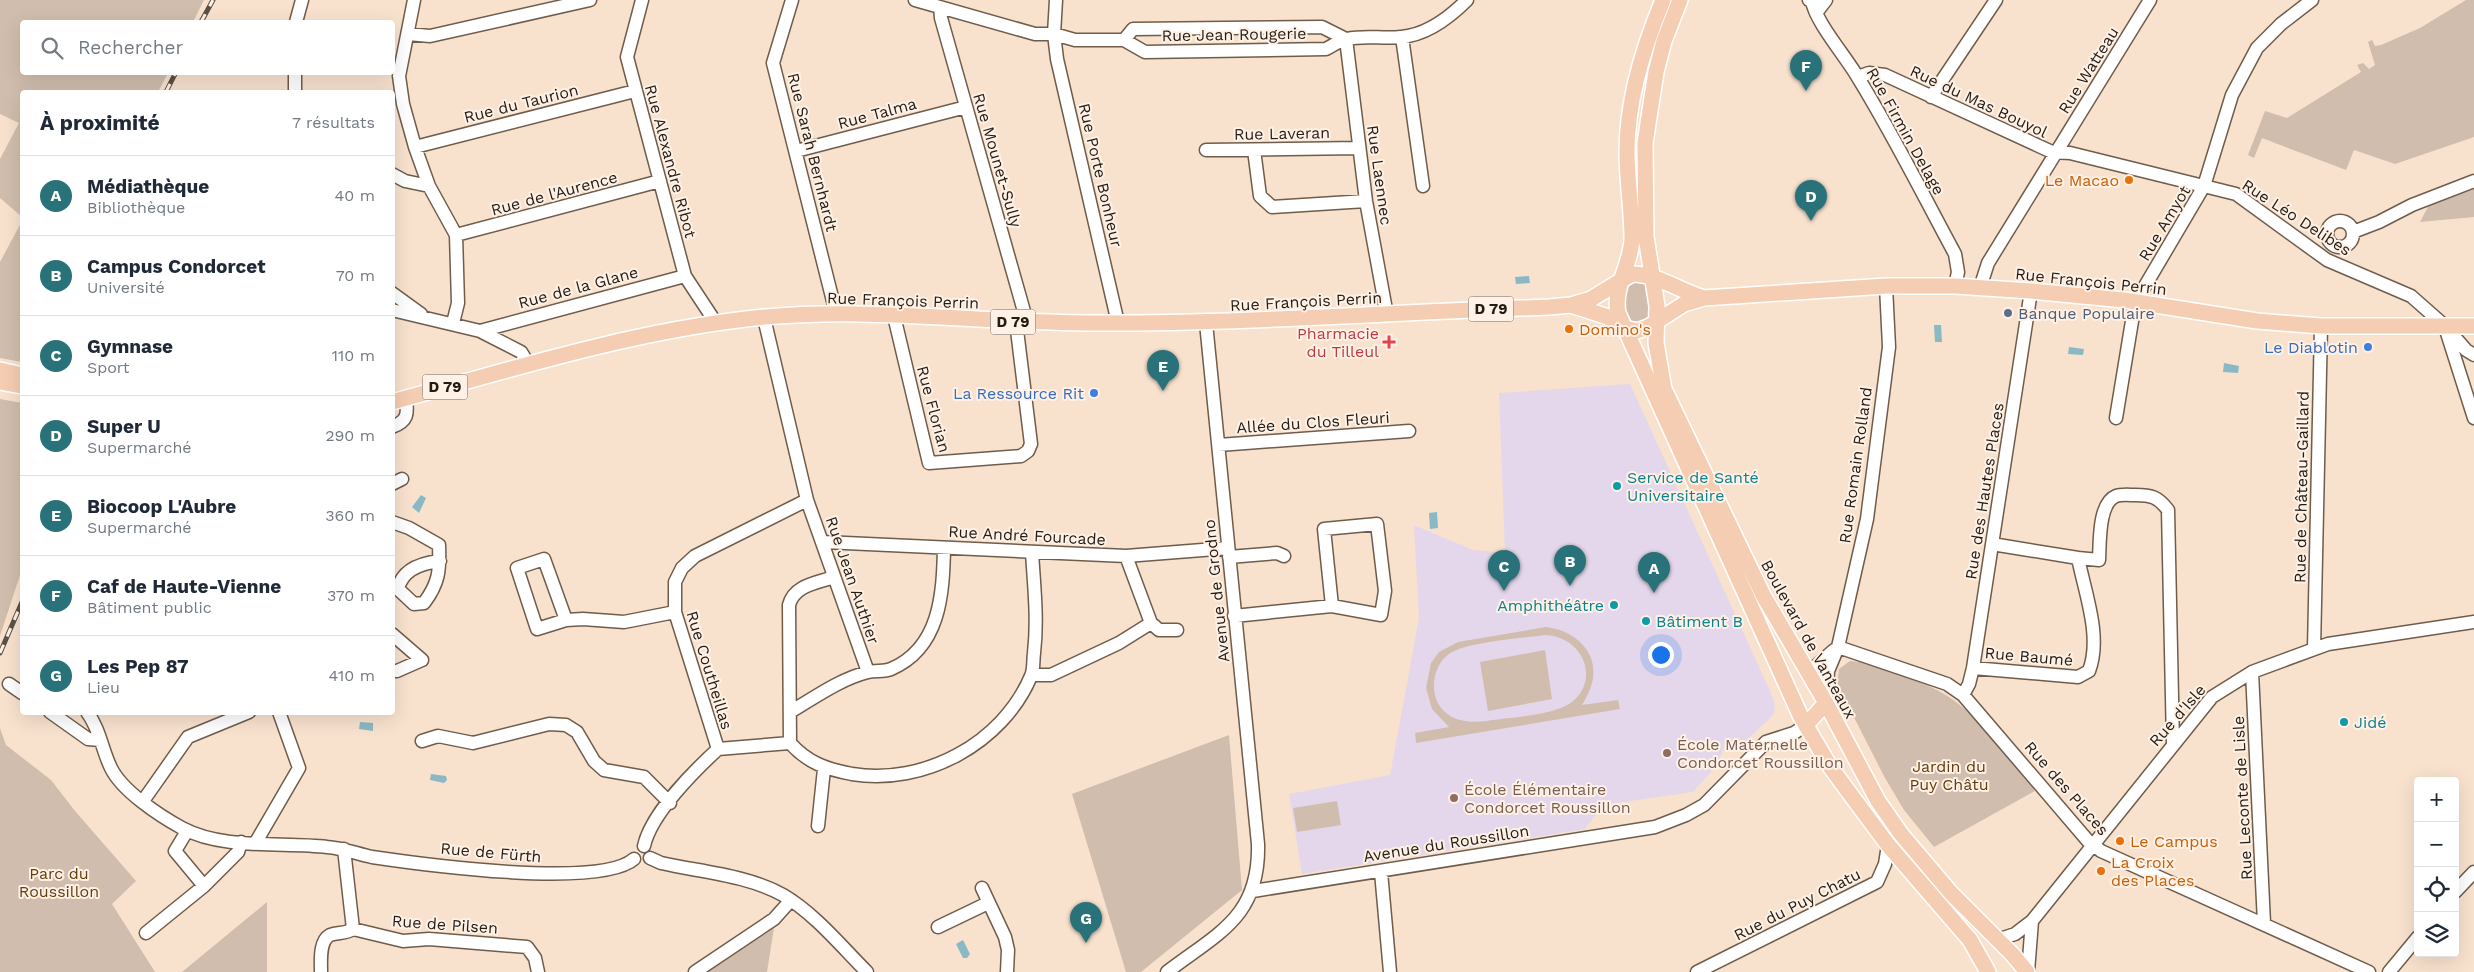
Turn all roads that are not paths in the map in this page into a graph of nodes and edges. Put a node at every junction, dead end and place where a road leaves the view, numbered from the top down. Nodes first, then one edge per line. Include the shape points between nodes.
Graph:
1 (302, 0) edge
2 (414, 0) edge
3 (590, 0) edge
4 (642, 0) edge
5 (792, 0) edge
6 (915, 0) edge
7 (1056, 0) edge
8 (1467, 0) edge
9 (1663, 0) edge
10 (1680, 0) edge
11 (1811, 0) edge
12 (1826, 0) edge
13 (1996, 0) edge
14 (2150, 0) edge
15 (2312, 0) edge
16 (940, 7) junction
17 (1816, 14) junction
18 (297, 20) edge
19 (408, 34) junction
20 (1054, 34) junction
21 (1402, 37) junction
22 (1346, 38) junction
23 (1124, 40) junction
24 (295, 75) edge
25 (1858, 77) junction
26 (295, 90) edge
27 (635, 91) junction
28 (1931, 97) junction
29 (966, 107) junction
30 (415, 147) junction
31 (1359, 148) junction
32 (1206, 150) dead end
33 (1254, 150) junction
34 (796, 151) junction
35 (2058, 152) junction
36 (395, 176) edge
37 (2474, 181) edge
38 (660, 182) junction
39 (429, 186) junction
40 (1423, 186) dead end
41 (2204, 186) junction
42 (1366, 200) junction
43 (2353, 232) junction
44 (456, 235) junction
45 (2334, 246) junction
46 (2327, 260) junction
47 (684, 276) junction
48 (1653, 277) junction
49 (1621, 279) junction
50 (1886, 286) junction
51 (1955, 286) junction
52 (1980, 288) junction
53 (2031, 291) junction
54 (395, 295) edge
55 (1704, 298) junction
56 (2135, 302) junction
57 (1571, 305) junction
58 (395, 311) edge
59 (836, 313) junction
60 (1387, 315) junction
61 (894, 316) junction
62 (425, 317) junction
63 (764, 318) junction
64 (1657, 319) junction
65 (1021, 322) junction
66 (453, 323) junction
67 (716, 323) junction
68 (1118, 323) junction
69 (1206, 323) junction
70 (2321, 326) junction
71 (2445, 326) junction
72 (2474, 326) edge
73 (1624, 328) junction
74 (480, 331) junction
75 (2474, 355) edge
76 (529, 365) junction
77 (0, 370) edge
78 (20, 375) edge
79 (0, 382) edge
80 (20, 386) edge
81 (399, 400) edge
82 (2116, 418) dead end
83 (2474, 418) edge
84 (395, 426) edge
85 (1409, 431) dead end
86 (1219, 445) junction
87 (807, 500) junction
88 (395, 523) edge
89 (824, 542) junction
90 (1992, 544) junction
91 (944, 548) junction
92 (1032, 552) junction
93 (1228, 553) junction
94 (1126, 556) junction
95 (1284, 556) dead end
96 (2078, 558) junction
97 (440, 561) dead end
98 (834, 576) junction
99 (1332, 606) junction
100 (675, 612) junction
101 (1234, 616) junction
102 (566, 620) junction
103 (2474, 622) edge
104 (1151, 623) junction
105 (1177, 630) dead end
106 (395, 637) edge
107 (1838, 647) junction
108 (2314, 649) junction
109 (1973, 668) junction
110 (395, 671) edge
111 (868, 672) junction
112 (2252, 672) junction
113 (1032, 675) junction
114 (9, 684) dead end
115 (1801, 686) junction
116 (20, 692) edge
117 (1963, 695) junction
118 (790, 712) junction
119 (1816, 714) junction
120 (54, 715) edge
121 (89, 715) edge
122 (242, 715) edge
123 (281, 715) edge
124 (100, 740) junction
125 (422, 741) dead end
126 (790, 743) junction
127 (2173, 744) junction
128 (718, 749) junction
129 (824, 769) junction
130 (143, 801) junction
131 (670, 803) junction
132 (818, 826) dead end
133 (187, 831) junction
134 (240, 842) junction
135 (256, 842) junction
136 (1888, 845) junction
137 (644, 846) junction
138 (2094, 846) junction
139 (344, 850) junction
140 (650, 858) junction
141 (634, 859) junction
142 (1380, 872) junction
143 (2474, 872) edge
144 (204, 886) junction
145 (982, 888) dead end
146 (2459, 888) edge
147 (1253, 891) junction
148 (791, 900) junction
149 (988, 903) junction
150 (2032, 921) junction
151 (2264, 923) junction
152 (938, 927) dead end
153 (353, 929) junction
154 (146, 933) dead end
155 (2414, 942) edge
156 (1993, 944) junction
157 (2352, 969) edge
158 (1983, 970) edge
159 (321, 972) edge
160 (538, 972) edge
161 (695, 972) edge
162 (867, 972) edge
163 (1007, 972) edge
164 (1167, 972) edge
165 (1390, 972) edge
166 (1697, 972) edge
167 (2028, 972) edge
168 (2369, 972) edge
169 (2388, 972) edge

1 - 18 street
2 - 19 street
3 - 19 street via 430,36
4 - 27 street, Rue Alexandre Ribot via 627,57
5 - 34 street, Rue Sarah Bernhardt via 773,63
6 - 16 street, Rue Jean Rougerie
7 - 20 street, Rue Porte Bonheur
8 - 21 street, Rue Jean Rougerie via 1437,24 1420,33
9 - 49 main road, Boulevard de Vanteaux via 1646,40 1631,106 1627,149 1632,240
10 - 48 main road, Boulevard de Vanteaux via 1656,72 1645,143 1646,237
11 - 17 street, Rue Firmin Delage
12 - 17 street
13 - 28 street
14 - 35 street, Rue Watteau
15 - 41 street, Rue Amyot via 2257,48 2232,95
16 - 20 street, Rue Jean Rougerie via 1035,34
16 - 29 street, Rue Mounet-Sully via 940,18
17 - 25 street, Rue Firmin Delage
19 - 30 street via 399,76
20 - 23 street, Rue Jean Rougerie via 1075,40
20 - 68 street, Rue Porte Bonheur
21 - 22 street, Rue Jean Rougerie
21 - 40 street
22 - 23 street, Rue Jean Rougerie via 1326,49 1150,52
22 - 23 street, Rue Jean Rougerie via 1322,27 1133,29
22 - 31 street, Rue Laennec
24 - 26 street
25 - 28 street, Rue du Mas Bouyol via 1877,72
25 - 51 street, Rue Firmin Delage via 1955,254 1958,272
27 - 30 street, Rue du Taurion
27 - 38 street, Rue Alexandre Ribot
28 - 35 street, Rue du Mas Bouyol
29 - 34 street, Rue Talma
29 - 65 street, Rue Mounet-Sully
30 - 39 street
31 - 33 street, Rue Laveran
31 - 42 street, Rue Laennec
32 - 33 street, Rue Laveran
33 - 42 street via 1260,196 1272,207
34 - 59 street, Rue Sarah Bernhardt
35 - 41 street, Rue du Mas Bouyol
35 - 52 street, Rue Watteau via 1988,263
36 - 39 street
37 - 43 street
38 - 44 street, Rue de l'Aurence
38 - 47 street, Rue Alexandre Ribot
39 - 44 street
41 - 46 street, Rue Léo Delibes via 2236,194
41 - 56 street, Rue Amyot
42 - 60 street, Rue Laennec
43 - 45 street via 2350,244 2342,248
43 - 45 street via 2345,222 2333,224 2327,235
44 - 66 street via 458,303
45 - 46 street
46 - 71 street, Rue Léo Delibes via 2411,296
47 - 67 street, Rue Alexandre Ribot
47 - 74 street, Rue de la Glane
48 - 49 main road, Rue François Perrin via 1632,274
48 - 55 main road, Rue François Perrin
48 - 64 main road, Boulevard de Vanteaux
49 - 57 main road, Rue François Perrin via 1591,299
49 - 73 main road, Boulevard de Vanteaux via 1616,297
50 - 51 main road, Rue François Perrin
50 - 55 main road, Rue François Perrin
50 - 107 street, Rue Romain Rolland via 1889,347 1867,519
51 - 52 main road, Rue François Perrin
52 - 53 main road, Rue François Perrin
53 - 56 main road, Rue François Perrin
53 - 90 street, Rue des Hautes Places
54 - 62 street
55 - 64 main road, Rue François Perrin via 1684,304
56 - 70 main road, Rue François Perrin via 2257,321
56 - 82 street
57 - 60 main road, Rue François Perrin / D 79
57 - 73 main road, Rue François Perrin via 1608,318
58 - 62 street
59 - 61 main road, Rue François Perrin / D 79
59 - 63 main road, Rue François Perrin / D 79
60 - 69 main road, Rue François Perrin / D 79
61 - 65 main road, Rue François Perrin / D 79
61 - 65 street, Rue Florian via 929,464 1022,456 1028,451 1031,444
62 - 66 street
63 - 67 main road, Rue François Perrin / D 79
63 - 87 street
64 - 73 main road, Rue François Perrin via 1643,329
64 - 115 main road, Boulevard de Vanteaux via 1656,343 1664,389
65 - 68 main road, Rue François Perrin / D 79
66 - 74 street
67 - 76 main road, Rue François Perrin / D 79 via 634,338
68 - 69 main road, Rue François Perrin / D 79
69 - 86 street, Avenue de Grodno
70 - 71 main road, Rue François Perrin
70 - 108 street, Rue de Château-Gaillard
71 - 72 main road, Rue François Perrin
71 - 75 street, Rue Léo Delibes
71 - 83 street
73 - 115 main road, Boulevard de Vanteaux
74 - 76 street via 520,352
76 - 81 main road, Rue François Perrin / D 79
77 - 78 main road
79 - 80 main road
81 - 84 street via 407,416
85 - 86 street, Allée du Clos Fleuri
86 - 93 street, Avenue de Grodno
87 - 89 street, Rue Jean Authier
87 - 100 street, Rue Coutheillas via 695,556 682,568 675,582
88 - 97 street via 439,545
89 - 91 street, Rue André Fourcade
89 - 98 street, Rue Jean Authier
90 - 96 street
90 - 109 street, Rue des Hautes Places
91 - 92 street, Rue André Fourcade
91 - 111 street via 942,592 935,624 913,657 888,670
92 - 94 street, Rue André Fourcade
92 - 113 street via 1037,626
93 - 94 street, Rue André Fourcade
93 - 95 street, Rue André Fourcade via 1277,553
93 - 101 street, Avenue de Grodno
94 - 104 street
96 - 109 street, Rue Baumé via 2092,624 2094,659 2089,671 2078,677
96 - 127 street via 2099,560 2102,518 2108,502 2117,496 2150,495 2159,498 2168,510
98 - 111 street, Rue Jean Authier
98 - 118 street via 798,589 791,597
99 - 99 street via 1381,615 1385,591 1378,524 1324,529
99 - 101 street
100 - 102 street via 624,622 583,618
100 - 128 street, Rue Coutheillas
101 - 147 street, Avenue de Grodno via 1258,857
102 - 102 street via 544,560 517,568 537,630
103 - 108 street, Rue d'Isle via 2328,644
104 - 105 street via 1159,630
104 - 113 street via 1051,675
106 - 110 street via 422,660
107 - 115 street
107 - 117 street, Rue des Places via 1947,684
107 - 119 street, Rue Romain Rolland
108 - 112 street, Rue d'Isle
109 - 117 street, Rue des Hautes Places
111 - 118 street via 829,688
112 - 127 street, Rue d'Isle via 2212,697
112 - 151 street, Rue Leconte de Lisle
113 - 129 street via 1005,719 959,755 917,773 872,777
114 - 116 street
115 - 119 main road, Boulevard de Vanteaux
115 - 119 main road, Boulevard de Vanteaux
117 - 138 street, Rue des Places
118 - 126 street
119 - 136 main road, Boulevard de Vanteaux via 1829,765
119 - 142 street, Avenue du Roussillon via 1794,733 1766,742 1704,805 1672,822
119 - 156 main road, Boulevard de Vanteaux via 1901,834
120 - 124 street via 88,739
121 - 124 street, Rue de Fürth
122 - 130 street via 188,737
123 - 135 street via 299,768
124 - 130 street, Rue de Fürth via 110,768 121,784
125 - 131 street via 438,736 473,743 549,724 566,725 577,732 594,761 604,770 644,777
126 - 128 street
126 - 129 street via 802,756
127 - 138 street, Rue d'Isle
128 - 131 street, Rue Coutheillas via 690,774
129 - 132 street
130 - 133 street, Rue de Fürth
131 - 137 street, Rue Coutheillas via 648,831
133 - 134 street, Rue de Fürth via 202,838
133 - 144 street via 175,851
134 - 135 street, Rue de Fürth
134 - 144 street via 238,852
135 - 139 street, Rue de Fürth
136 - 158 main road, Boulevard de Vanteaux via 1970,940
136 - 166 street, Rue du Puy Chatu via 1885,864 1877,882
137 - 140 street via 650,850
137 - 141 street via 636,847
138 - 150 street, Rue d'Isle
138 - 151 street, Rue des Places
139 - 141 street, Rue de Fürth via 522,874 618,868
139 - 153 street
140 - 141 street via 642,864
140 - 148 street via 752,883
142 - 147 street, Avenue du Roussillon
142 - 165 street
143 - 146 street
144 - 154 street
145 - 149 street
147 - 164 street via 1233,922
148 - 161 street via 774,919
148 - 162 street
149 - 152 street
149 - 163 street via 1005,937
150 - 156 street, Rue d'Isle via 2015,934
150 - 167 street
151 - 157 street, Rue des Places
153 - 159 street via 348,933 330,935 323,942
153 - 160 street, Rue de Pilsen via 403,941 429,939 527,947 536,958
155 - 169 street
156 - 158 main road
156 - 167 main road, Boulevard de Vanteaux
157 - 168 street, Rue des Places

